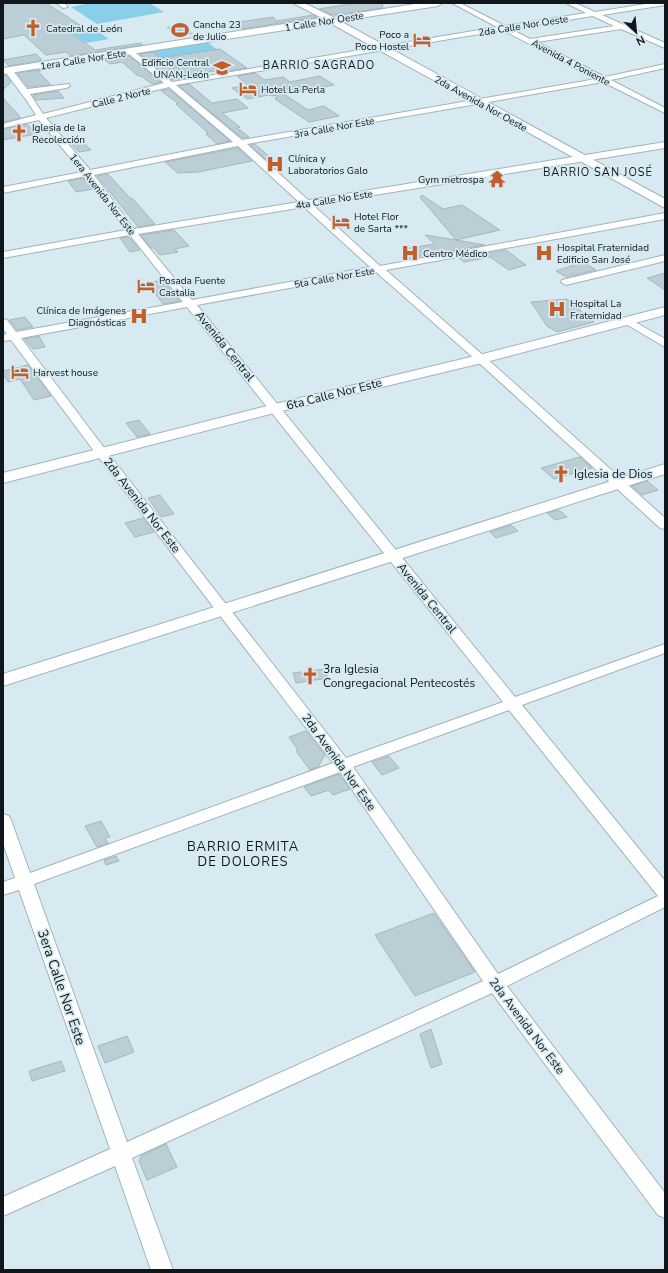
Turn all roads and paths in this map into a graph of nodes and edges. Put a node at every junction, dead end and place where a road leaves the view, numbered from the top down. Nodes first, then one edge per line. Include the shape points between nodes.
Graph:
1 (298, 3) edge
2 (438, 3) edge
3 (455, 3) edge
4 (569, 3) edge
5 (665, 3) edge
6 (592, 14) junction
7 (332, 20) junction
8 (621, 27) junction
9 (505, 28) junction
10 (210, 40) joint
11 (531, 41) junction
12 (665, 46) edge
13 (382, 49) junction
14 (132, 52) junction
15 (665, 66) edge
16 (5, 69) edge
17 (602, 80) junction
18 (171, 84) junction
19 (66, 86) dead end
20 (25, 92) junction
21 (478, 102) junction
22 (665, 111) edge
23 (41, 117) junction
24 (3, 126) edge
25 (240, 144) junction
26 (665, 144) edge
27 (581, 158) junction
28 (89, 174) junction
29 (3, 190) edge
30 (305, 203) junction
31 (665, 204) edge
32 (665, 216) edge
33 (132, 232) junction
34 (3, 255) edge
35 (665, 258) edge
36 (378, 269) junction
37 (566, 282) dead end
38 (190, 303) junction
39 (665, 311) edge
40 (628, 321) junction
41 (3, 322) edge
42 (15, 336) junction
43 (3, 338) edge
44 (665, 344) edge
45 (481, 359) junction
46 (275, 408) junction
47 (102, 453) junction
48 (665, 469) edge
49 (3, 478) edge
50 (619, 484) junction
51 (665, 526) edge
52 (394, 556) junction
53 (223, 610) junction
54 (665, 648) edge
55 (3, 680) edge
56 (512, 704) junction
57 (343, 765) junction
58 (3, 820) edge
59 (25, 881) junction
60 (3, 889) edge
61 (665, 893) edge
62 (665, 900) edge
63 (495, 984) junction
64 (121, 1155) junction
65 (3, 1208) edge
66 (665, 1209) edge
67 (162, 1270) edge

1 - 7 street, 2da Avenida Nor Oeste
2 - 7 street, 1 Calle Nor Oeste
3 - 9 street, Avenida 4 Poniente
4 - 6 street
5 - 6 street, 2da Calle Nor Oeste
6 - 8 street
6 - 9 street, 2da Calle Nor Oeste
7 - 10 street, 1 Calle Nor Oeste
7 - 13 street, 2da Avenida Nor Oeste
8 - 11 street
8 - 12 street
9 - 11 street, Avenida 4 Poniente
9 - 13 street, 2da Calle Nor Oeste
10 - 14 street, 1era Calle Nor Este
11 - 17 street, Avenida 4 Poniente
13 - 18 street, Calle 2 Norte
13 - 21 street, 2da Avenida Nor Oeste
14 - 16 street, 1era Calle Nor Este
14 - 18 street
15 - 17 street, 3ra Calle Nor Este
16 - 20 street, 1era Avenida Nor Este
17 - 21 street, 3ra Calle Nor Este
17 - 22 street, Avenida 4 Poniente
18 - 23 street, Calle 2 Norte
18 - 25 street
19 - 20 street
20 - 23 street, 1era Avenida Nor Este
21 - 25 street, 3ra Calle Nor Este
21 - 27 street, 2da Avenida Nor Oeste
23 - 24 street, Calle 2 Norte
23 - 28 street, 1era Avenida Nor Este
25 - 28 street, 3ra Calle Nor Este
25 - 30 street
26 - 27 street, 4ta Calle No Este
27 - 30 street, 4ta Calle No Este
27 - 31 street, 2da Avenida Nor Oeste
28 - 29 street, 3ra Calle Nor Este
28 - 33 street, 1era Avenida Nor Este
30 - 33 street, 4ta Calle No Este
30 - 36 street
32 - 36 street, 5ta Calle Nor Este
33 - 34 street, 4ta Calle No Este
33 - 38 street, 1era Avenida Nor Este
35 - 37 street
36 - 38 street, 5ta Calle Nor Este
36 - 45 street
38 - 42 street, 5ta Calle Nor Este
38 - 46 street, Avenida Central
39 - 40 street, 6ta Calle Nor Este
40 - 44 street
40 - 45 street, 6ta Calle Nor Este
41 - 42 street, 2da Avenida Nor Este
42 - 43 street, 5ta Calle Nor Este
42 - 47 street, 2da Avenida Nor Este
45 - 46 street, 6ta Calle Nor Este
45 - 50 street
46 - 47 street, 6ta Calle Nor Este
46 - 52 street, Avenida Central
47 - 49 street, 6ta Calle Nor Este
47 - 53 street, 2da Avenida Nor Este
48 - 50 street
50 - 51 street
50 - 52 street
52 - 53 street
52 - 56 street, Avenida Central
53 - 55 street
53 - 57 street, 2da Avenida Nor Este
54 - 56 street
56 - 57 street
56 - 61 street, Avenida Central
57 - 59 street
57 - 63 street, 2da Avenida Nor Este
58 - 59 street, 3era Calle Nor Este
59 - 60 street
59 - 64 street, 3era Calle Nor Este
62 - 63 street
63 - 64 street
63 - 66 street, 2da Avenida Nor Este
64 - 65 street
64 - 67 street, 3era Calle Nor Este

